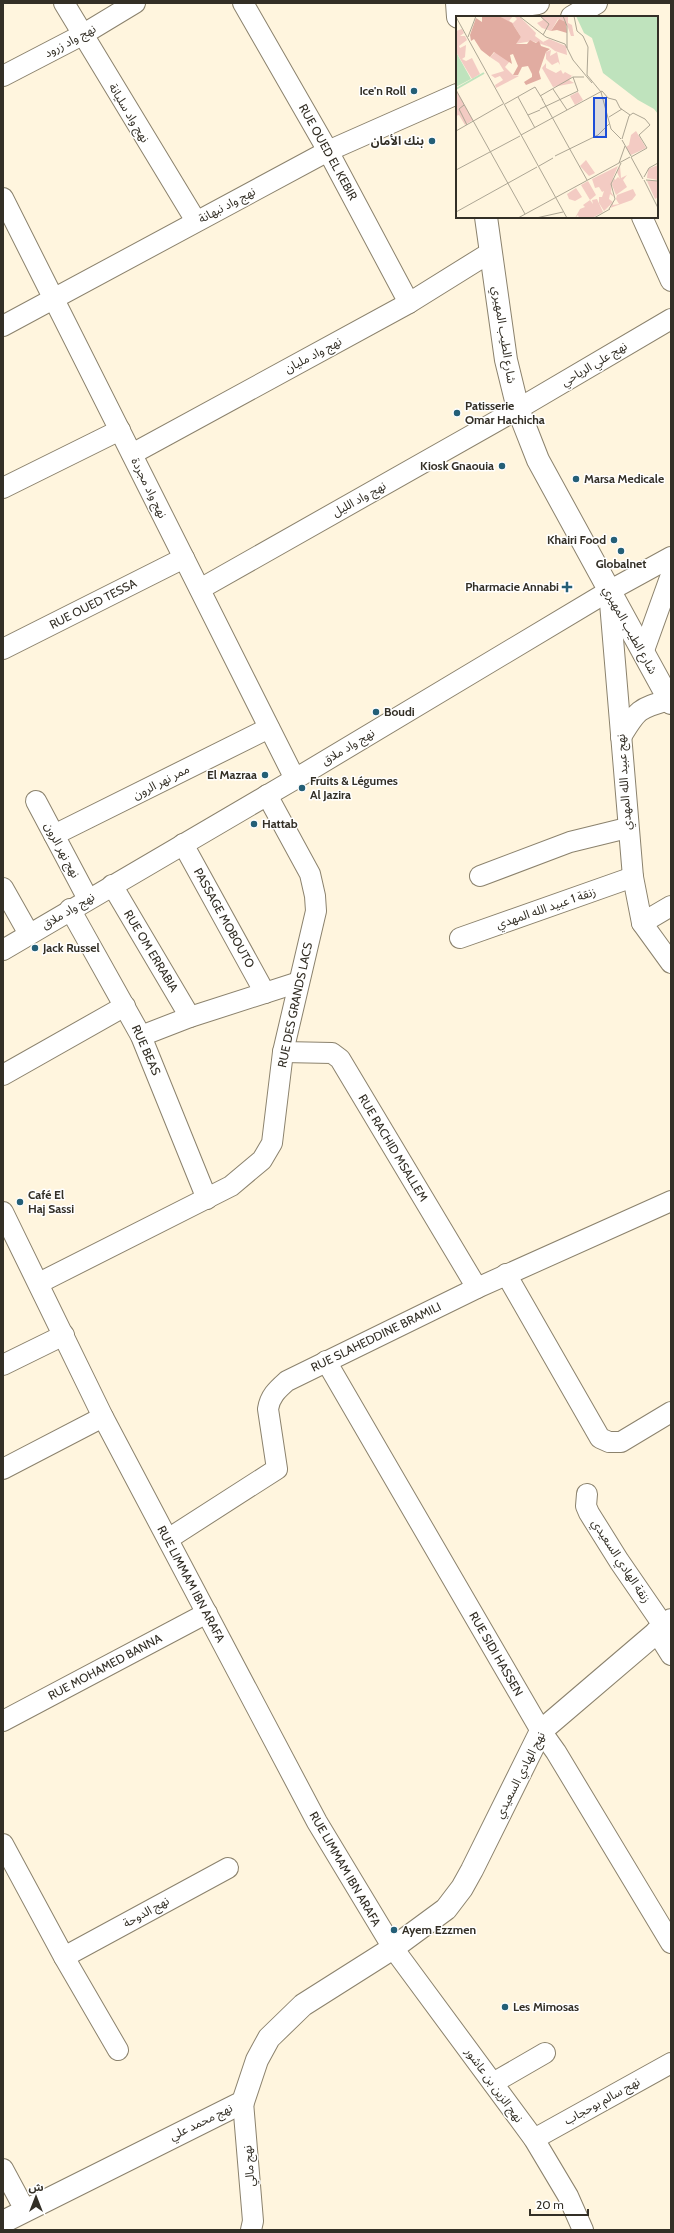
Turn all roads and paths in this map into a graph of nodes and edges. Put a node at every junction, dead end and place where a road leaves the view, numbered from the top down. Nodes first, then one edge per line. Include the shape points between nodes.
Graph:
1 (64, 3) edge
2 (135, 3) edge
3 (243, 3) edge
4 (538, 3) edge
5 (596, 3) edge
6 (458, 10) edge
7 (574, 16) edge
8 (82, 35) junction
9 (3, 76) edge
10 (456, 94) edge
11 (328, 151) junction
12 (3, 198) edge
13 (486, 218) edge
14 (642, 218) edge
15 (196, 222) junction
16 (491, 252) junction
17 (671, 281) edge
18 (55, 300) junction
19 (409, 303) junction
20 (671, 318) edge
21 (3, 326) edge
22 (518, 409) junction
23 (120, 430) junction
24 (132, 454) junction
25 (3, 488) edge
26 (671, 557) edge
27 (184, 558) junction
28 (671, 575) edge
29 (200, 589) junction
30 (608, 590) junction
31 (3, 649) edge
32 (643, 653) junction
33 (670, 702) edge
34 (269, 728) junction
35 (621, 737) junction
36 (295, 779) junction
37 (266, 795) junction
38 (36, 801) dead end
39 (627, 828) junction
40 (54, 835) junction
41 (183, 844) junction
42 (480, 876) dead end
43 (633, 877) junction
44 (112, 885) junction
45 (3, 888) edge
46 (88, 899) junction
47 (671, 906) edge
48 (70, 909) junction
49 (642, 923) junction
50 (29, 934) junction
51 (460, 938) dead end
52 (3, 950) edge
53 (671, 963) edge
54 (299, 982) junction
55 (265, 993) junction
56 (125, 1006) junction
57 (190, 1017) junction
58 (141, 1036) junction
59 (283, 1052) junction
60 (3, 1075) edge
61 (208, 1199) junction
62 (671, 1201) edge
63 (3, 1212) edge
64 (8, 1235) edge
65 (506, 1274) junction
66 (39, 1282) junction
67 (477, 1288) junction
68 (64, 1335) junction
69 (326, 1361) junction
70 (3, 1365) edge
71 (671, 1412) edge
72 (103, 1417) junction
73 (3, 1469) edge
74 (587, 1494) dead end
75 (168, 1539) junction
76 (207, 1613) junction
77 (664, 1625) edge
78 (671, 1655) edge
79 (3, 1721) edge
80 (541, 1731) junction
81 (3, 1844) edge
82 (228, 1868) dead end
83 (671, 1943) edge
84 (393, 1948) junction
85 (64, 1957) junction
86 (118, 2050) dead end
87 (545, 2053) dead end
88 (671, 2063) edge
89 (493, 2084) junction
90 (243, 2102) junction
91 (534, 2139) junction
92 (3, 2169) edge
93 (26, 2210) junction
94 (3, 2222) edge
95 (252, 2230) edge
96 (583, 2230) edge

1 - 8 street, نهج واد سليانة
2 - 8 street, نهج واد زرود
3 - 11 street, RUE OUED EL KEBIR
4 - 6 street
5 - 7 street
8 - 9 street, نهج واد زرود
8 - 15 street, نهج واد سليانة
10 - 11 street, نهج واد نبهانة
11 - 15 street, نهج واد نبهانة
11 - 19 street, RUE OUED EL KEBIR
12 - 18 street, نهج واد مجردة
13 - 16 street, شارع الطيب المهيري
14 - 17 street
15 - 18 street, نهج واد نبهانة
16 - 19 street, نهج واد مليان
16 - 22 street, شارع الطيب المهيري via 506,360
18 - 21 street, نهج واد نبهانة
18 - 23 street, نهج واد مجردة
19 - 24 street, نهج واد مليان
20 - 22 street, نهج علي الرياحي
22 - 29 street, نهج واد الليل
22 - 30 street, شارع الطيب المهيري via 538,460
23 - 24 street, نهج واد مجردة
23 - 25 street
24 - 27 street, نهج واد مجردة
26 - 30 street, نهج واد ملاق
27 - 29 street, نهج واد مجردة
27 - 31 street, RUE OUED TESSA
28 - 32 street
29 - 34 street, نهج واد مجردة
30 - 32 street, شارع الطيب المهيري
30 - 35 street, نهج عبيد الله المهدي
30 - 36 street, نهج واد ملاق
32 - 33 street, شارع الطيب المهيري
33 - 35 street via 642,707
34 - 36 street, نهج واد مجردة
34 - 40 street, ممر نهر الرون
35 - 39 street, نهج عبيد الله المهدي
36 - 37 street, نهج واد ملاق
37 - 41 street, نهج واد ملاق
37 - 54 street, RUE DES GRANDS LACS via 310,874 314,889 316,911
38 - 40 street, نهج نهر الرون
39 - 42 street via 570,842
39 - 43 street, نهج عبيد الله المهدي
40 - 46 street, نهج نهر الرون
41 - 44 street, نهج واد ملاق
41 - 55 street, PASSAGE MOBOUTO
43 - 49 street, نهج عبيد الله المهدي
43 - 51 street, زنقة 1 عبيد الله المهدي
44 - 46 street, نهج واد ملاق
44 - 57 street, RUE OM ERRABIA
45 - 50 street
46 - 48 street, نهج واد ملاق
47 - 49 street
48 - 50 street, نهج واد ملاق
48 - 56 street, RUE BEAS
49 - 53 street, نهج عبيد الله المهدي
50 - 52 street, نهج واد ملاق
54 - 55 street
54 - 59 street, RUE DES GRANDS LACS
55 - 57 street
56 - 58 street, RUE BEAS
56 - 60 street
57 - 58 street
58 - 61 street, RUE BEAS
59 - 61 street, RUE DES GRANDS LACS via 272,1143 262,1160 231,1186
59 - 67 street, RUE RACHID MSALLEM via 332,1053 340,1059
61 - 66 street, RUE DES GRANDS LACS
62 - 65 street, RUE SLAHEDDINE BRAMILI
63 - 64 street, RUE LIMMAM IBN ARAFA
64 - 66 street, RUE LIMMAM IBN ARAFA
65 - 67 street, RUE SLAHEDDINE BRAMILI
65 - 71 street via 600,1438 609,1442 621,1442
66 - 68 street, RUE LIMMAM IBN ARAFA
67 - 69 street, RUE SLAHEDDINE BRAMILI
68 - 70 street
68 - 72 street, RUE LIMMAM IBN ARAFA
69 - 75 street, RUE SLAHEDDINE BRAMILI via 287,1381 276,1390 270,1400 268,1409 277,1470
69 - 80 street, RUE SIDI HASSEN
72 - 73 street
72 - 75 street, RUE LIMMAM IBN ARAFA
74 - 77 street, زنقة الهادي السعيدي via 586,1506 589,1513
75 - 76 street, RUE LIMMAM IBN ARAFA
76 - 79 street, RUE MOHAMED BANNA
76 - 84 street, RUE LIMMAM IBN ARAFA via 317,1822
77 - 78 street, زنقة الهادي السعيدي
77 - 80 street, نهج الهادي السعيدي
80 - 83 street, RUE SIDI HASSEN
80 - 84 street, نهج الهادي السعيدي via 462,1888 446,1909
81 - 85 street
82 - 85 street, نهج الدوحة
84 - 89 street, نهج الزين بن عاشور
84 - 90 street, نهج محمد علي via 303,2006 269,2038 257,2060
85 - 86 street
87 - 89 street
88 - 91 street, نهج سالم بوحجاب
89 - 91 street, نهج الزين بن عاشور
90 - 93 street, نهج محمد علي
90 - 95 street, نهج مالي
91 - 96 street, نهج الزين بن عاشور via 568,2196
92 - 93 street
93 - 94 street, نهج محمد علي

